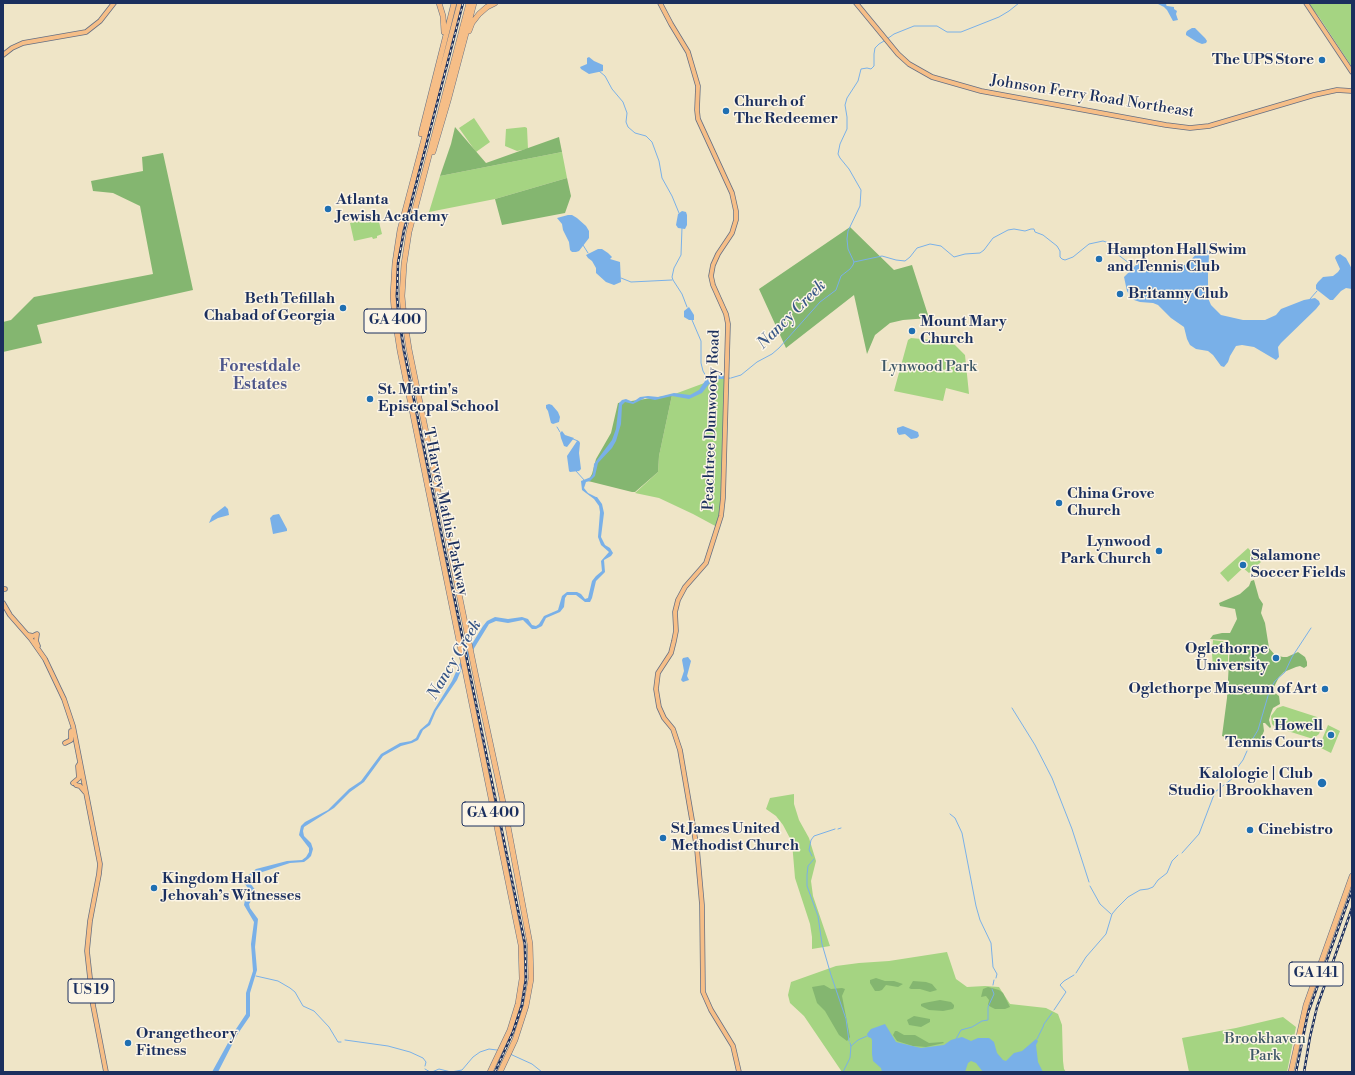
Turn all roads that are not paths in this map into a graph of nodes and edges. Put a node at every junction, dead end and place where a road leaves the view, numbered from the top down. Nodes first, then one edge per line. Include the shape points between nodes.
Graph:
1 (114, 3) edge
2 (439, 3) edge
3 (454, 3) edge
4 (460, 3) edge
5 (469, 3) edge
6 (474, 3) edge
7 (495, 3) edge
8 (660, 3) edge
9 (856, 3) edge
10 (1306, 3) edge
11 (442, 49) junction
12 (3, 55) edge
13 (456, 70) junction
14 (1352, 72) edge
15 (1352, 91) edge
16 (418, 160) junction
17 (414, 212) junction
18 (3, 603) edge
19 (28, 635) junction
20 (38, 649) junction
21 (72, 723) junction
22 (77, 748) junction
23 (80, 763) junction
24 (86, 793) junction
25 (1352, 876) edge
26 (106, 1072) edge
27 (490, 1072) edge
28 (500, 1072) edge
29 (739, 1072) edge
30 (1291, 1072) edge

1 - 12 main road via 100,22 86,32 21,44
2 - 11 highway via 444,24
3 - 11 highway
4 - 16 highway, T Harvey Mathis Parkway / GA 400
5 - 17 highway, T Harvey Mathis Parkway / GA 400
6 - 13 highway
7 - 13 highway via 484,9 474,20
8 - 29 main road, Peachtree Dunwoody Road via 688,52 698,86 698,119 735,204 735,226 731,237 716,258 711,276 728,324 721,516 706,563 685,587 678,600 674,641 658,673 656,689 659,707 673,729 680,750 697,849 702,905 703,992 733,1046
9 - 15 main road, Johnson Ferry Road Northeast via 909,64 932,77 992,93 1197,128 1328,91
10 - 14 main road
11 - 16 highway via 422,130
13 - 17 highway
16 - 27 highway, T Harvey Mathis Parkway / GA 400 via 396,252 394,307 399,345 521,945 522,970 518,1004 510,1030
17 - 28 highway, T Harvey Mathis Parkway / GA 400 via 402,285 409,349 530,944 530,988 526,1006 519,1031
18 - 19 main road, US 19
19 - 20 main road, US 19
19 - 20 main road via 37,634
20 - 21 main road, US 19 via 64,699
21 - 22 main road, US 19
21 - 22 main road via 71,740 65,743 72,743
22 - 23 main road, US 19
23 - 24 main road, US 19
23 - 24 main road via 79,778 75,784
24 - 26 main road, US 19 via 100,864 90,920 88,952 93,1004
25 - 30 highway, GA 141 via 1306,1005

